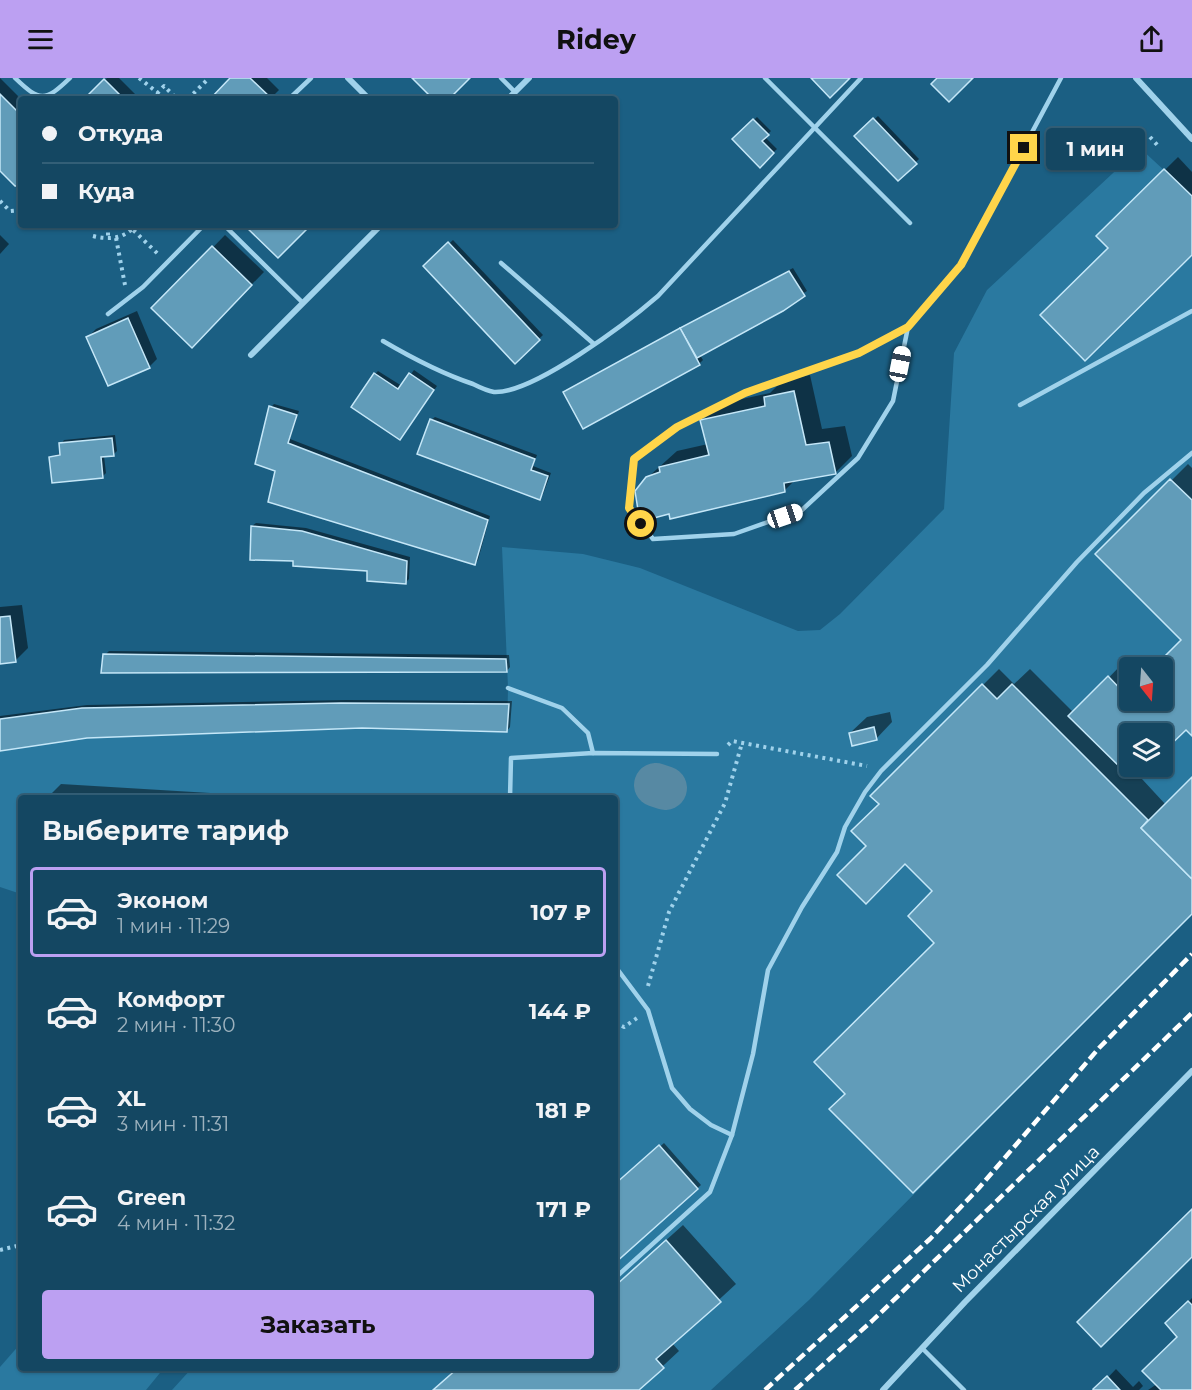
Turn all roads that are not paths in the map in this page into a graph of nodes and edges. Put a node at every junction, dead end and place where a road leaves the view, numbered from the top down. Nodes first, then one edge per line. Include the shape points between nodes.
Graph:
1 (15, 78) edge
2 (70, 78) edge
3 (310, 78) edge
4 (348, 78) edge
5 (501, 78) edge
6 (529, 78) edge
7 (765, 78) edge
8 (861, 78) edge
9 (1061, 78) edge
10 (1136, 78) edge
11 (515, 92) junction
12 (36, 96) edge
13 (43, 96) edge
14 (292, 96) edge
15 (366, 96) edge
16 (511, 96) edge
17 (815, 128) junction
18 (1192, 139) edge
19 (910, 223) dead end
20 (201, 228) edge
21 (227, 228) edge
22 (378, 228) edge
23 (501, 263) dead end
24 (303, 303) junction
25 (1192, 311) edge
26 (108, 314) dead end
27 (908, 327) junction
28 (383, 341) dead end
29 (594, 344) junction
30 (251, 355) dead end
31 (1020, 405) dead end
32 (1192, 453) edge
33 (508, 688) dead end
34 (593, 753) junction
35 (717, 754) road end
36 (510, 795) edge
37 (618, 970) edge
38 (1192, 1071) edge
39 (732, 1135) junction
40 (618, 1275) edge
41 (922, 1348) junction
42 (883, 1390) edge
43 (964, 1390) edge

1 - 12 lane
2 - 13 lane via 54,93
3 - 14 lane
4 - 15 street
5 - 11 lane
6 - 11 street
7 - 17 lane
8 - 17 lane
9 - 27 lane via 961,265
10 - 18 street
11 - 16 street
17 - 19 lane
17 - 29 lane via 658,296
20 - 26 lane
21 - 24 lane
22 - 24 street
23 - 29 lane
24 - 30 street
25 - 31 lane
27 - 27 lane via 893,401 858,458 802,510 734,534 653,540 629,508 634,459 677,427 745,393 859,353
28 - 29 lane via 432,370 494,392 516,389
32 - 39 lane via 1144,493 1077,562 987,665 881,771 865,792 845,827 837,852 768,970 753,1054
33 - 34 lane via 562,708 588,733
34 - 35 lane
34 - 36 lane via 511,758
37 - 39 lane via 648,1010 672,1088 690,1109
38 - 41 street, Монастырская улица
39 - 40 lane via 710,1192
41 - 42 street, Монастырская улица
41 - 43 lane

